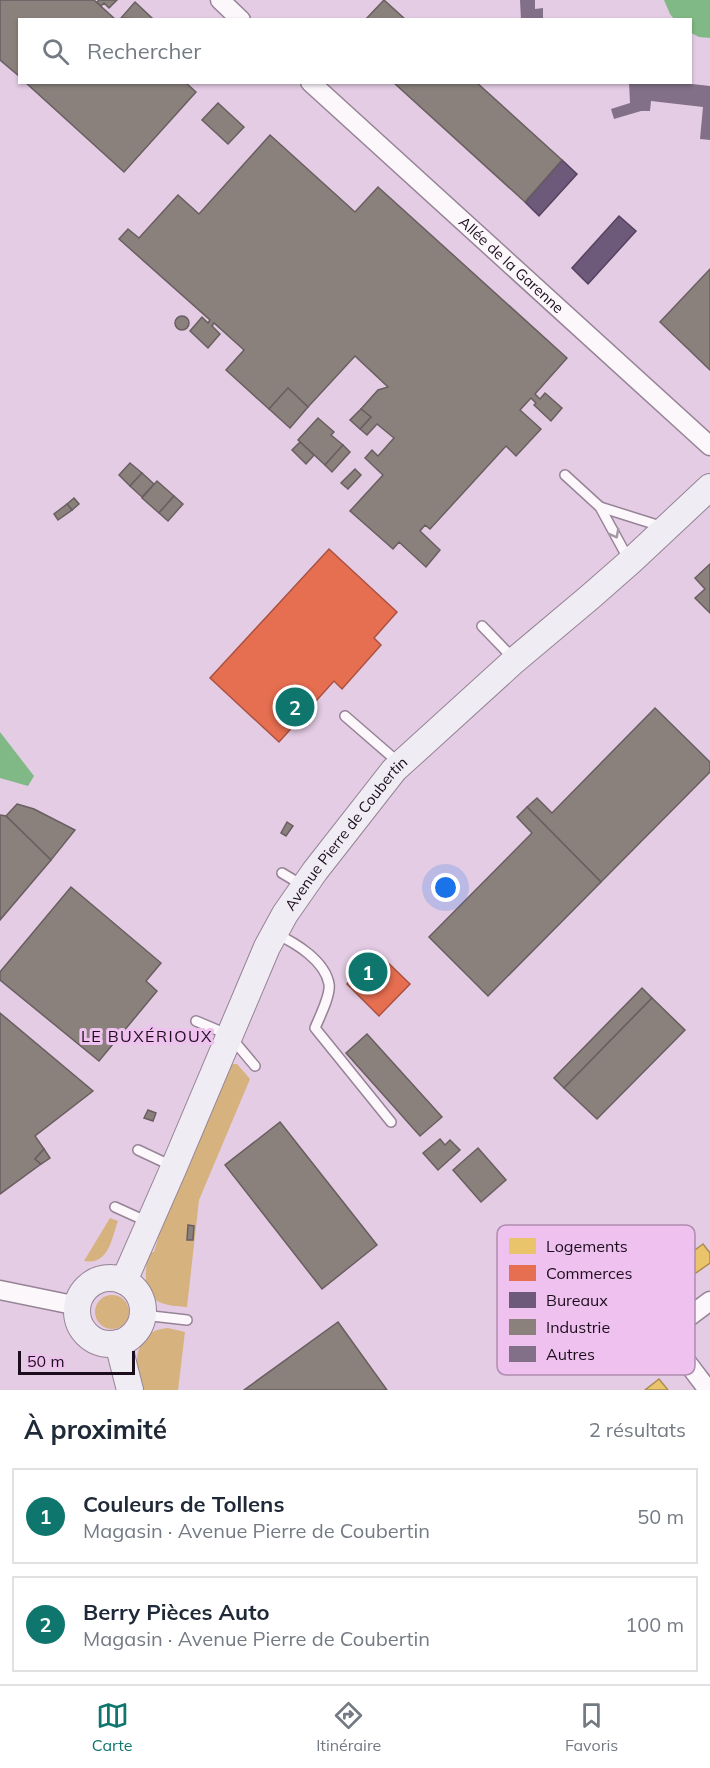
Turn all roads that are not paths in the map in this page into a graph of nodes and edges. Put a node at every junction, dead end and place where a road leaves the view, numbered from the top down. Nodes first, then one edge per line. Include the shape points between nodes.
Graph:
1 (220, 0) edge
2 (239, 18) edge
3 (312, 84) edge
4 (710, 446) edge
5 (565, 476) dead end
6 (710, 487) edge
7 (600, 507) junction
8 (654, 524) dead end
9 (631, 561) junction
10 (482, 626) dead end
11 (515, 660) junction
12 (345, 716) dead end
13 (400, 764) junction
14 (282, 873) dead end
15 (304, 887) junction
16 (274, 933) junction
17 (196, 1022) dead end
18 (229, 1035) junction
19 (255, 1066) dead end
20 (391, 1122) dead end
21 (138, 1150) dead end
22 (174, 1167) junction
23 (115, 1207) dead end
24 (149, 1222) junction
25 (123, 1281) junction
26 (0, 1290) edge
27 (710, 1301) edge
28 (78, 1306) junction
29 (695, 1312) edge
30 (143, 1315) junction
31 (187, 1320) dead end
32 (118, 1343) junction
33 (695, 1373) edge
34 (130, 1390) edge
35 (708, 1390) edge

1 - 2 street
3 - 4 street, Allée de la Garenne
5 - 7 lane
6 - 9 street, Avenue Pierre de Coubertin
7 - 8 lane
7 -> 9 lane
9 - 11 street, Avenue Pierre de Coubertin
10 - 11 lane
11 - 13 street, Avenue Pierre de Coubertin
12 - 13 lane
13 - 15 street, Avenue Pierre de Coubertin
14 - 15 lane
15 - 16 street, Avenue Pierre de Coubertin
16 - 18 street, Avenue Pierre de Coubertin
16 - 20 lane via 296,943 322,967 330,985 315,1028
17 - 18 lane
18 - 19 lane
18 - 22 street, Avenue Pierre de Coubertin
21 - 22 lane
22 - 24 street, Avenue Pierre de Coubertin
23 - 24 lane
24 - 25 street, Avenue Pierre de Coubertin
25 - 28 street via 114,1278 94,1282 86,1288
25 - 30 street via 139,1295
26 - 28 street
27 - 29 street
28 - 32 street via 78,1317 88,1335 108,1344
30 - 31 lane
30 - 32 street via 135,1333
32 - 34 street
33 - 35 street

